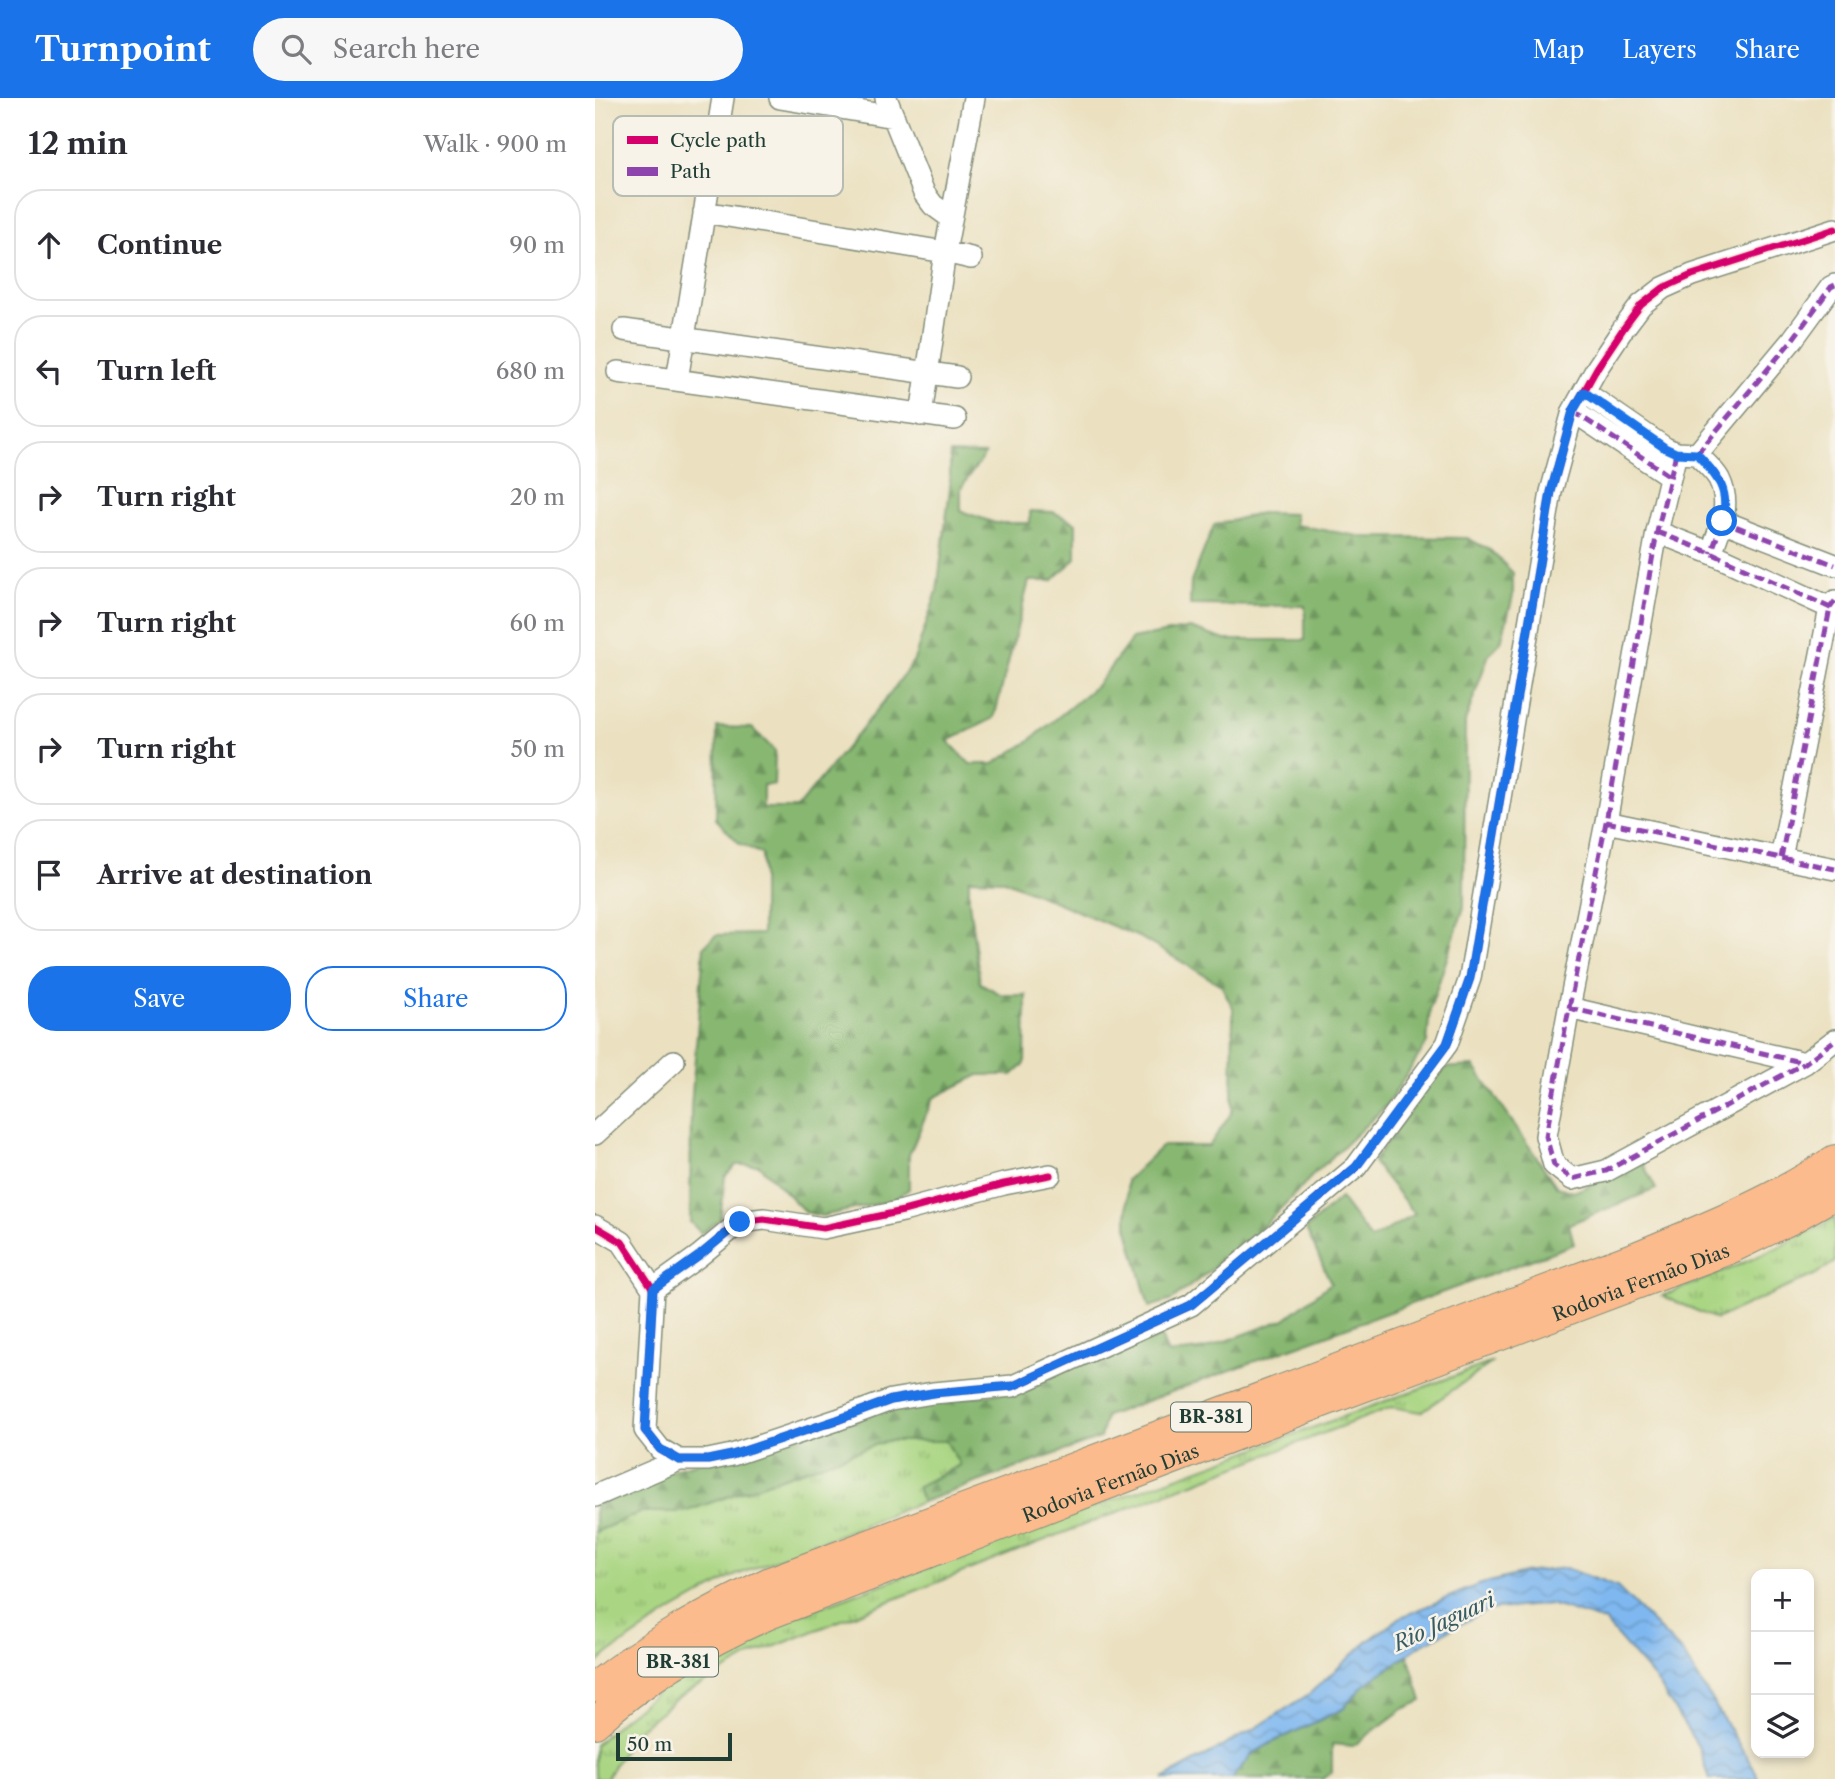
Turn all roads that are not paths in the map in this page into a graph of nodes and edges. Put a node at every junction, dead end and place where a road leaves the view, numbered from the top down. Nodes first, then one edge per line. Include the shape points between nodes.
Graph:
1 (723, 98) edge
2 (780, 98) edge
3 (974, 98) edge
4 (890, 107) edge
5 (720, 116) edge
6 (707, 196) edge
7 (704, 212) junction
8 (951, 218) junction
9 (1835, 229) edge
10 (945, 252) junction
11 (971, 258) dead end
12 (1835, 285) edge
13 (624, 330) dead end
14 (683, 338) junction
15 (618, 372) dead end
16 (927, 373) junction
17 (957, 377) dead end
18 (677, 380) junction
19 (1584, 392) junction
20 (1573, 411) junction
21 (921, 415) junction
22 (955, 419) dead end
23 (1687, 453) junction
24 (1670, 476) junction
25 (1722, 521) junction
26 (1657, 532) junction
27 (1711, 553) junction
28 (1835, 565) edge
29 (1833, 606) edge
30 (1607, 822) junction
31 (1781, 858) junction
32 (1835, 869) edge
33 (1569, 1008) junction
34 (1835, 1040) edge
35 (674, 1061) dead end
36 (1805, 1063) junction
37 (595, 1134) edge
38 (1835, 1160) edge
39 (1049, 1175) dead end
40 (1835, 1194) edge
41 (595, 1226) edge
42 (653, 1289) junction
43 (679, 1460) junction
44 (595, 1496) edge
45 (595, 1687) edge
46 (595, 1723) edge

1 - 5 street
2 - 4 street
3 - 8 street
4 - 8 street via 924,193
6 - 7 street
7 - 10 street
7 - 14 street
8 - 10 street
9 - 19 street via 1663,288 1641,305
10 - 11 street
10 - 16 street
12 - 23 street via 1793,339
13 - 14 street
14 - 16 street
14 - 18 street
15 - 18 street
16 - 17 street
16 - 21 street
18 - 21 street
19 - 20 street
19 - 23 street via 1665,448
20 - 24 street
20 - 43 street via 1551,492 1470,978 1447,1044 1356,1167 1191,1305 1013,1386 891,1400 732,1455
21 - 22 street
23 - 24 street
23 - 25 street via 1718,477 1726,508
24 - 26 street
25 - 27 street
25 - 28 street
26 - 27 street
26 - 30 street
27 - 29 street
29 - 31 street
30 - 31 street
30 - 33 street
31 - 32 street
33 - 36 street
33 - 36 street via 1546,1136 1554,1165 1572,1179 1606,1171
34 - 36 street
35 - 37 street
38 - 45 highway, Rodovia Fernão Dias / BR-381 via 1761,1203 1638,1256 770,1582 661,1639
39 - 42 street via 824,1228 764,1219 740,1222
40 - 46 highway, Rodovia Fernão Dias / BR-381 via 1741,1243 1654,1278 745,1624 646,1683
41 - 42 street via 622,1242
42 - 43 street via 645,1430 660,1449
43 - 44 street

